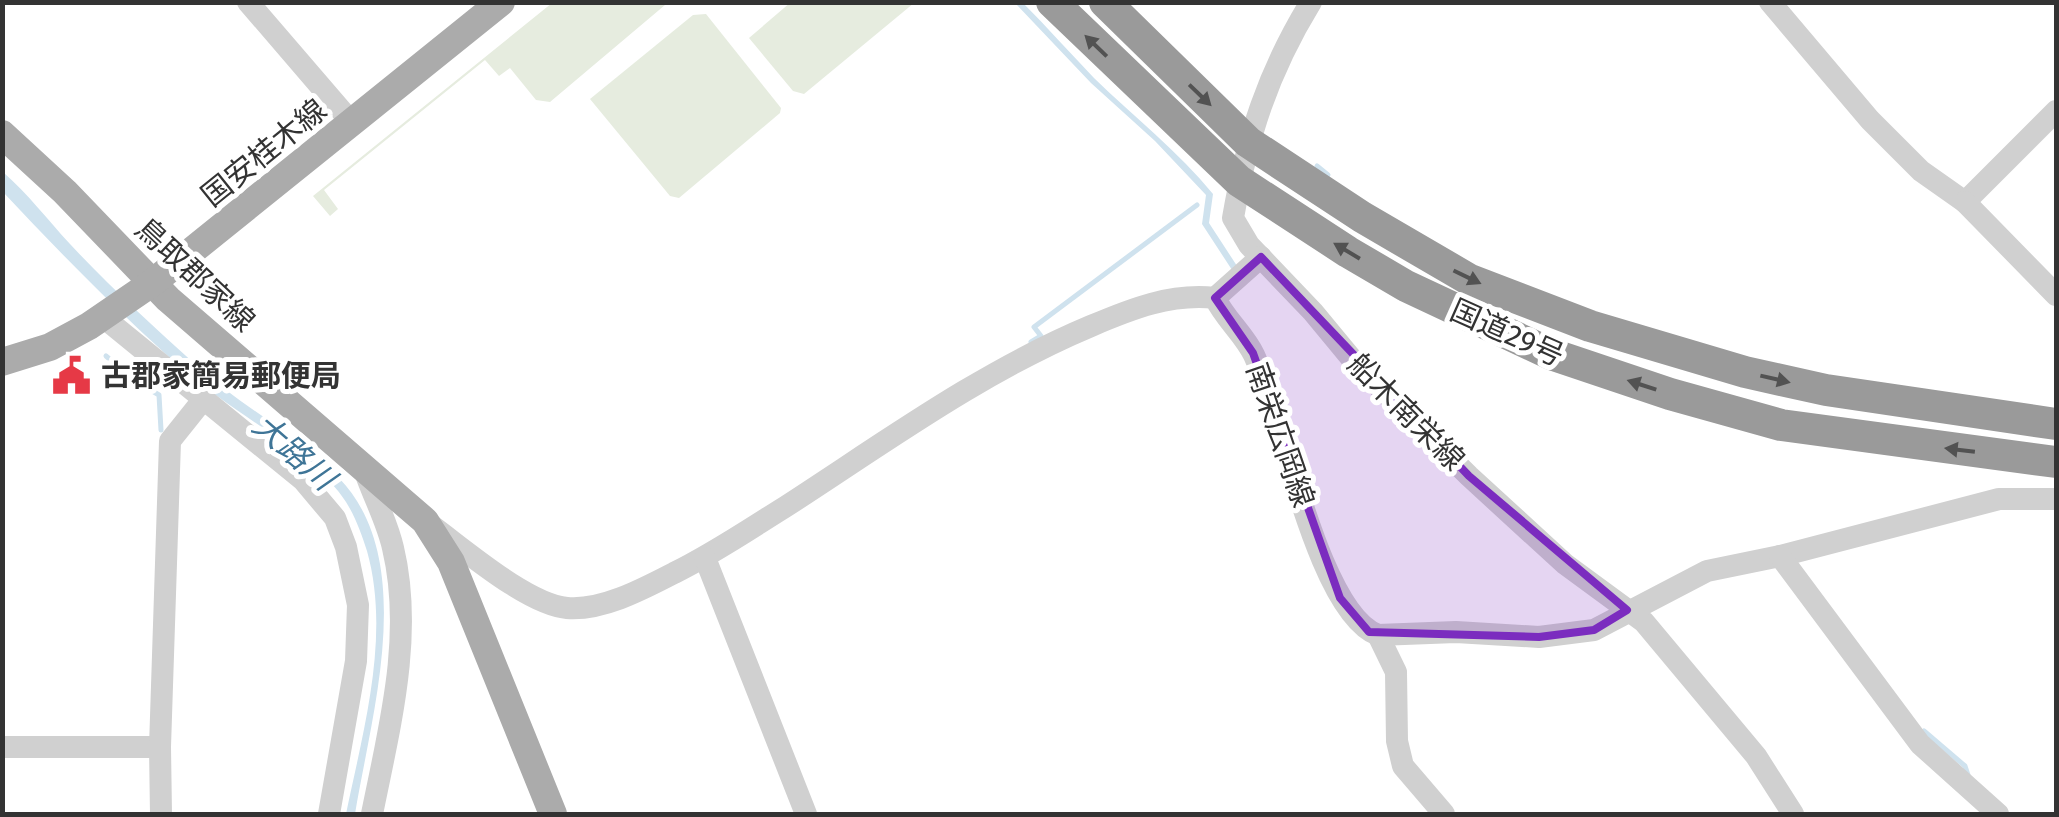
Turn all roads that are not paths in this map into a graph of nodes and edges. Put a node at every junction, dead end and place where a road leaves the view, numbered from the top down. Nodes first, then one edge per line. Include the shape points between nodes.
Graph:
1 (248, 2) edge
2 (500, 2) edge
3 (1052, 2) edge
4 (1105, 2) edge
5 (1311, 2) edge
6 (1770, 2) edge
7 (2056, 111) edge
8 (352, 123) junction
9 (2, 134) edge
10 (1248, 142) junction
11 (1239, 181) junction
12 (1964, 202) junction
13 (1261, 257) junction
14 (144, 289) junction
15 (2056, 295) edge
16 (1215, 298) junction
17 (107, 314) junction
18 (2, 362) edge
19 (202, 401) junction
20 (2056, 424) edge
21 (2056, 462) edge
22 (364, 470) junction
23 (2056, 499) edge
24 (426, 520) junction
25 (390, 536) junction
26 (346, 547) junction
27 (1780, 556) junction
28 (704, 558) junction
29 (1627, 610) junction
30 (1378, 635) junction
31 (2, 747) edge
32 (160, 747) junction
33 (161, 814) edge
34 (329, 814) edge
35 (372, 814) edge
36 (553, 814) edge
37 (806, 814) edge
38 (1444, 814) edge
39 (1793, 814) edge
40 (1998, 814) edge

1 - 8 street
2 - 8 main road, 国安桂木線
11 -> 3 highway, 国道29号
4 -> 10 highway, 国道29号
5 - 10 street, 船木南栄線 via 1282,48
6 - 12 street via 1870,120 1920,171
7 - 12 street
8 - 14 main road, 国安桂木線
9 - 14 main road, 鳥取郡家線 via 65,192
10 - 11 street, 船木南栄線
10 -> 20 highway, 国道29号 via 1470,280 1590,326 1826,390
11 - 13 street, 船木南栄線 via 1233,218
21 -> 11 highway, 国道29号 via 1781,426 1551,354 1406,286
12 - 15 street
13 - 16 street
13 - 29 street, 船木南栄線 via 1356,364 1470,476 1565,564
14 - 17 main road, 国安桂木線
14 - 22 main road, 鳥取郡家線
16 - 28 street via 1163,300 1025,356
16 - 30 street, 南栄広岡線 via 1253,353 1340,598
17 - 18 main road, 国安桂木線 via 50,346
17 - 19 street
19 - 26 street via 303,480 335,518
19 - 32 street via 170,440
22 - 24 main road, 鳥取郡家線
22 - 25 street
23 - 27 street via 1999,500
24 - 28 street via 544,604 571,608 638,591
24 - 36 main road, 鳥取郡家線 via 451,562
25 - 26 street
25 - 35 street via 399,650
26 - 34 street via 358,606 356,661
27 - 29 street via 1707,571
27 - 40 street via 1920,744
28 - 37 street
29 - 30 street via 1594,630 1539,637
29 - 39 street, 船木南栄線 via 1756,756
30 - 38 street via 1396,672 1403,766
31 - 32 street
32 - 33 street

